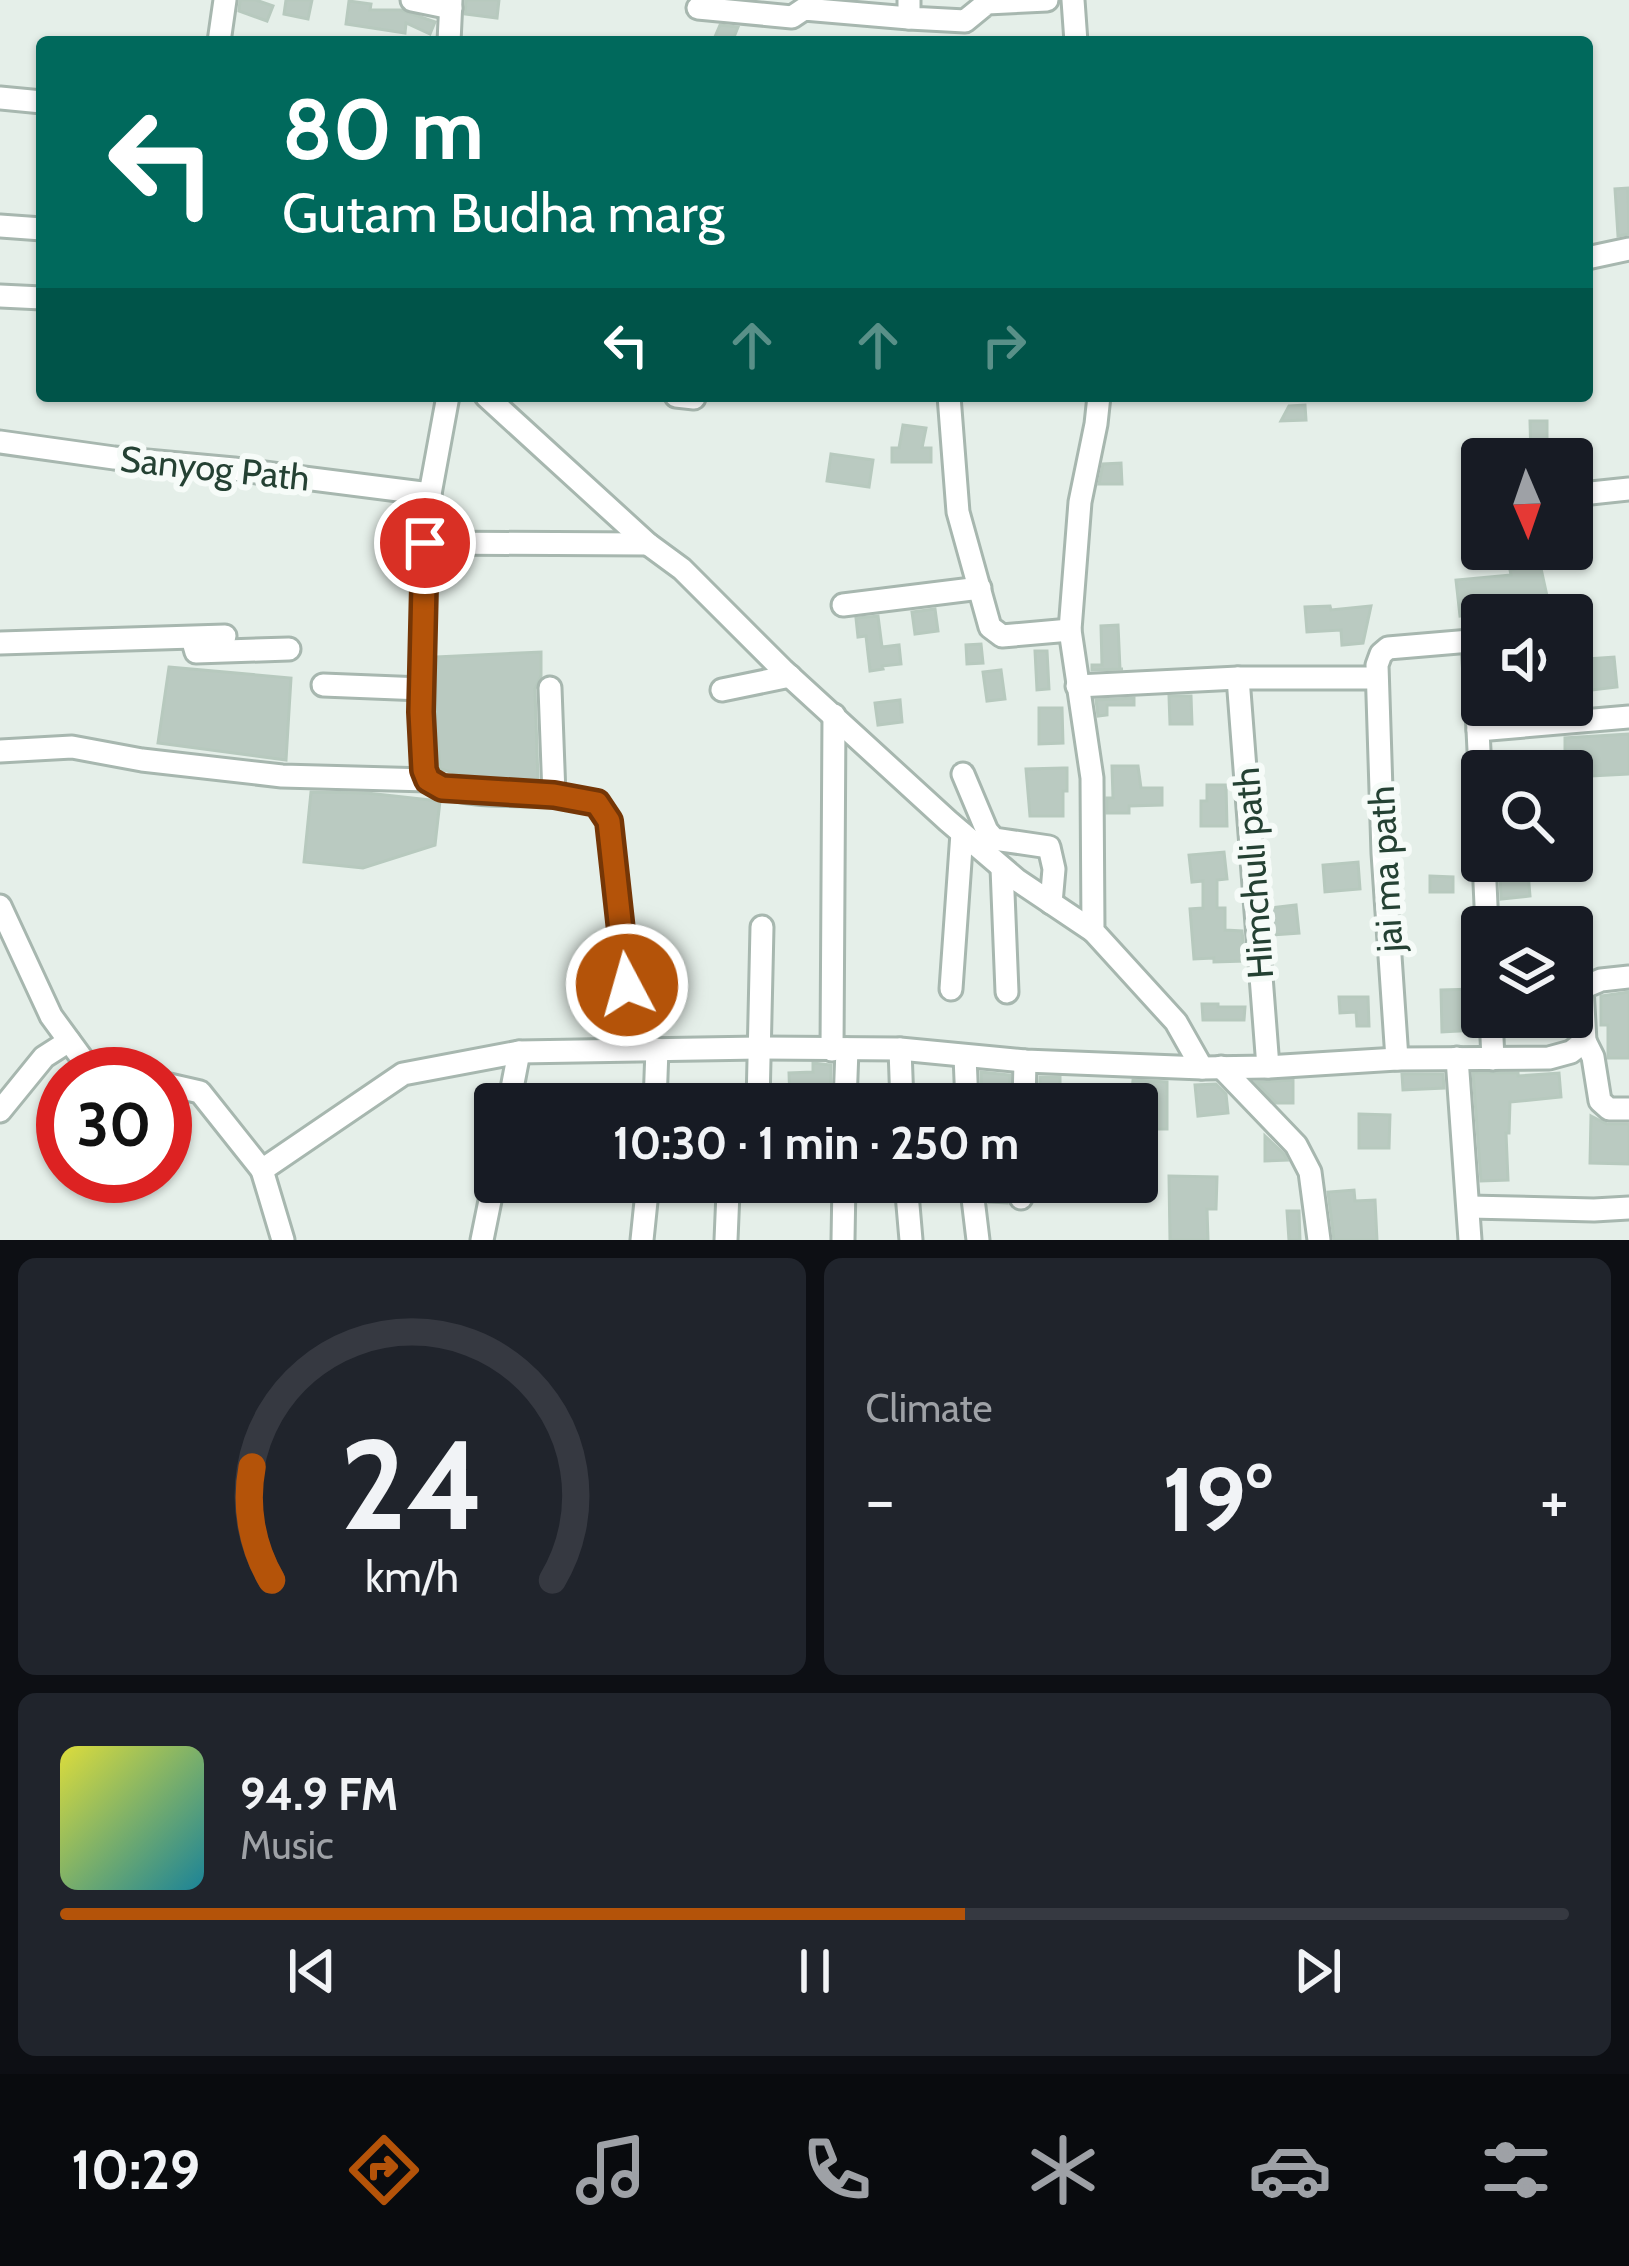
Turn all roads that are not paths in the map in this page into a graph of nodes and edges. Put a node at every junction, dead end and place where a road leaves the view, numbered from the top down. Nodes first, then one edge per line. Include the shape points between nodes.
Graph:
1 (225, 0) edge
2 (412, 0) edge
3 (1047, 0) edge
4 (1073, 0) edge
5 (451, 4) edge
6 (803, 5) edge
7 (698, 8) dead end
8 (909, 9) edge
9 (220, 36) edge
10 (449, 36) edge
11 (1076, 36) edge
12 (0, 98) edge
13 (36, 101) edge
14 (0, 226) edge
15 (36, 229) edge
16 (1629, 249) edge
17 (1593, 257) edge
18 (0, 296) edge
19 (36, 298) edge
20 (447, 402) edge
21 (493, 402) edge
22 (949, 402) edge
23 (1098, 402) edge
24 (0, 442) edge
25 (1629, 489) edge
26 (1593, 493) edge
27 (430, 494) junction
28 (425, 543) junction
29 (648, 544) junction
30 (980, 588) junction
31 (843, 604) dead end
32 (1070, 630) junction
33 (225, 636) dead end
34 (192, 637) junction
35 (1461, 641) edge
36 (0, 644) edge
37 (289, 650) dead end
38 (790, 676) junction
39 (1238, 678) junction
40 (1376, 678) junction
41 (323, 685) dead end
42 (1078, 686) junction
43 (550, 688) dead end
44 (422, 689) junction
45 (722, 690) dead end
46 (834, 716) junction
47 (1629, 717) edge
48 (1478, 726) edge
49 (1478, 730) junction
50 (1479, 750) edge
51 (0, 751) edge
52 (964, 774) dead end
53 (428, 780) junction
54 (554, 795) junction
55 (962, 833) junction
56 (1002, 868) junction
57 (1051, 903) junction
58 (0, 906) edge
59 (762, 927) dead end
60 (1093, 931) junction
61 (1629, 977) edge
62 (951, 989) dead end
63 (1006, 992) dead end
64 (1492, 1038) edge
65 (70, 1041) junction
66 (1585, 1041) junction
67 (74, 1047) edge
68 (759, 1048) junction
69 (646, 1049) junction
70 (900, 1049) junction
71 (839, 1050) junction
72 (520, 1052) junction
73 (964, 1056) junction
74 (1457, 1058) junction
75 (1493, 1058) junction
76 (1397, 1059) junction
77 (1025, 1061) junction
78 (1268, 1067) junction
79 (1212, 1068) junction
80 (513, 1083) edge
81 (652, 1083) edge
82 (758, 1083) edge
83 (843, 1083) edge
84 (901, 1083) edge
85 (966, 1083) edge
86 (1024, 1083) edge
87 (192, 1090) edge
88 (1629, 1109) edge
89 (0, 1111) edge
90 (262, 1170) junction
91 (490, 1203) edge
92 (646, 1203) edge
93 (728, 1203) edge
94 (844, 1203) edge
95 (908, 1203) edge
96 (974, 1203) edge
97 (1469, 1207) junction
98 (1629, 1208) edge
99 (283, 1240) edge
100 (482, 1240) edge
101 (642, 1240) edge
102 (726, 1240) edge
103 (843, 1240) edge
104 (911, 1240) edge
105 (978, 1240) edge
106 (1319, 1240) edge
107 (1470, 1240) edge

1 - 9 street
2 - 5 street
3 - 8 street via 987,3 965,21
4 - 11 street
5 - 10 street
6 - 7 street via 792,17
6 - 8 street
12 - 13 street
14 - 15 street
16 - 17 street
18 - 19 street
20 - 27 street
21 - 29 street
22 - 30 street via 958,512
23 - 32 street
24 - 27 street, Sanyog Path
25 - 26 street
27 - 28 street
28 - 29 street
28 - 44 street
29 - 38 street
30 - 31 street
30 - 32 street via 990,627 1002,636
32 - 42 street
33 - 34 street
34 - 36 street
34 - 37 street via 196,652
35 - 40 street via 1388,648
38 - 45 street
38 - 46 street
39 - 40 street
39 - 42 street
39 - 78 street, Himchuli path
40 - 76 street, jai ma path
41 - 44 street
42 - 60 street via 1092,778
43 - 54 street
44 - 53 street
46 - 55 street
46 - 71 street
47 - 49 street
48 - 49 street
49 - 50 street
51 - 53 street via 73,747 282,776
52 - 57 street via 994,839 1048,847
53 - 54 street via 442,788
54 - 69 street via 597,803 609,821
55 - 56 street
55 - 62 street
56 - 57 street
56 - 63 street
57 - 60 street
58 - 65 street
59 - 68 street
60 - 79 street
61 - 66 street via 1582,988
64 - 75 street
65 - 67 street
65 - 89 street via 44,1057
66 - 75 street via 1549,1058
66 - 88 street via 1600,1101
68 - 69 street
68 - 71 street
68 - 82 street
69 - 72 street
69 - 81 street
70 - 71 street
70 - 73 street
70 - 84 street
71 - 83 street
72 - 80 street
72 - 90 street via 404,1074
73 - 77 street
73 - 85 street
74 - 75 street
74 - 76 street
74 - 97 street
76 - 78 street
77 - 79 street
77 - 86 street
78 - 79 street
79 - 106 street via 1296,1145 1310,1172
87 - 90 street
90 - 99 street
91 - 100 street
92 - 101 street
93 - 102 street
94 - 103 street
95 - 104 street
96 - 105 street
97 - 98 street
97 - 107 street

